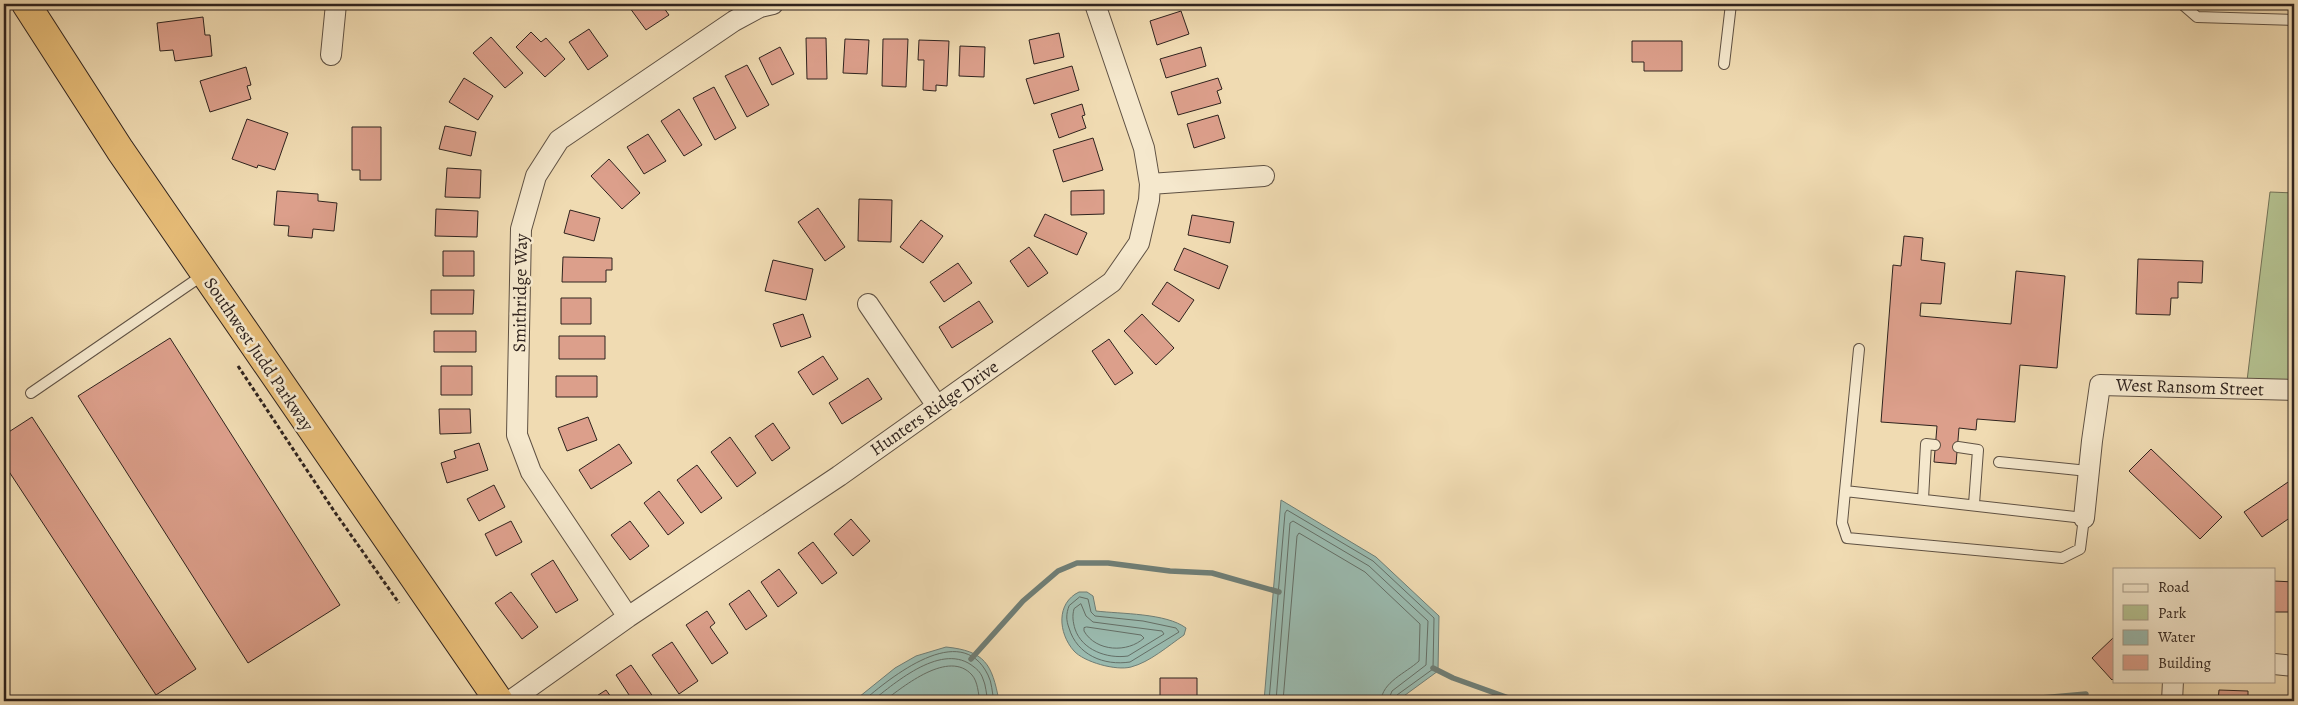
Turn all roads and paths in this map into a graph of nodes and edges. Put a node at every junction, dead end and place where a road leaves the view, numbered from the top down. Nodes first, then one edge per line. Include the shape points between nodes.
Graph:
1 (26, 4) edge
2 (336, 4) edge
3 (773, 4) edge
4 (1095, 4) edge
5 (1731, 4) edge
6 (2182, 4) edge
7 (2294, 20) edge
8 (331, 55) dead end
9 (1724, 64) dead end
10 (1264, 176) dead end
11 (1150, 184) junction
12 (204, 274) junction
13 (868, 304) dead end
14 (1859, 349) dead end
15 (237, 364) dead end
16 (2294, 390) edge
17 (31, 393) dead end
18 (937, 406) junction
19 (1935, 445) dead end
20 (1958, 447) dead end
21 (1999, 462) dead end
22 (2088, 471) junction
23 (1845, 491) junction
24 (1922, 499) junction
25 (1974, 504) junction
26 (2084, 518) junction
27 (399, 603) dead end
28 (628, 617) junction
29 (2276, 664) edge
30 (2294, 666) edge
31 (2173, 682) edge
32 (499, 701) edge
33 (510, 701) edge
34 (2172, 701) edge

1 - 12 highway, Southwest Judd Parkway
2 - 8 street
3 - 28 street, Smithridge Way via 734,21 559,140 536,176 521,229 517,435 531,472
4 - 11 street, Hunters Ridge Drive via 1144,148
5 - 9 lane
6 - 7 lane via 2197,17
10 - 11 street
11 - 18 street, Hunters Ridge Drive via 1139,243 1112,282
12 - 17 lane
12 - 32 highway, Southwest Judd Parkway
13 - 18 street
14 - 23 lane
15 - 27 path
16 - 22 street, West Ransom Street via 2100,385
18 - 28 street, Hunters Ridge Drive via 839,476
19 - 24 lane via 1926,444
20 - 25 lane via 1978,450
21 - 22 lane
22 - 26 street, West Ransom Street
23 - 24 lane
23 - 26 lane via 1842,523 1847,538 2062,558 2080,549
24 - 25 lane
25 - 26 lane
28 - 33 street, Hunters Ridge Drive
29 - 30 street
31 - 34 street

